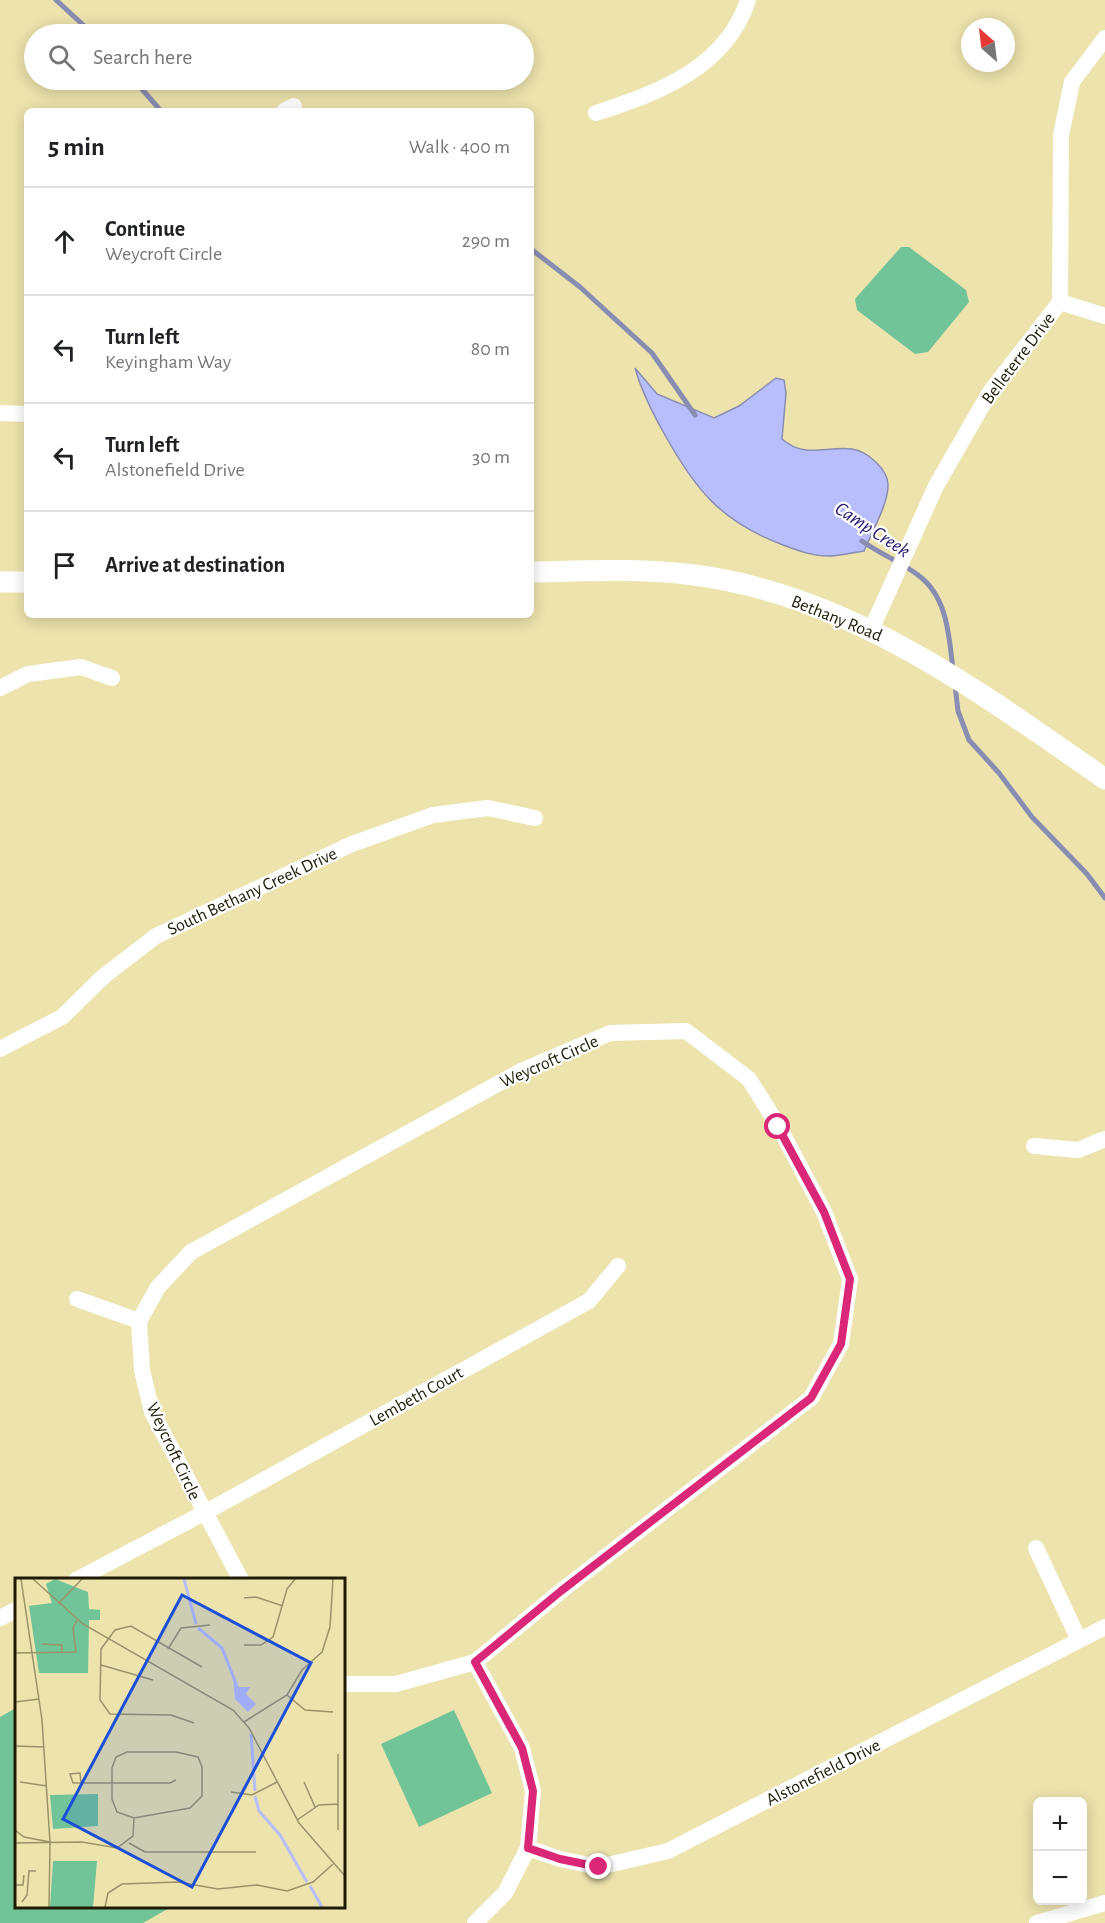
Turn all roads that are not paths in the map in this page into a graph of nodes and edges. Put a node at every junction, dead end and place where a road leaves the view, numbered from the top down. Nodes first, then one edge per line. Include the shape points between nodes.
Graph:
1 (748, 0) edge
2 (1105, 38) edge
3 (596, 113) dead end
4 (1060, 302) junction
5 (1105, 316) edge
6 (0, 413) edge
7 (24, 414) edge
8 (534, 572) edge
9 (0, 582) edge
10 (24, 582) edge
11 (871, 630) junction
12 (112, 678) dead end
13 (0, 688) edge
14 (1105, 779) edge
15 (535, 818) dead end
16 (0, 1049) edge
17 (1105, 1139) edge
18 (1034, 1146) dead end
19 (618, 1266) dead end
20 (77, 1299) dead end
21 (140, 1321) junction
22 (204, 1513) junction
23 (1036, 1548) dead end
24 (80, 1578) edge
25 (240, 1578) edge
26 (15, 1610) edge
27 (0, 1618) edge
28 (1105, 1627) edge
29 (1079, 1641) junction
30 (475, 1662) junction
31 (345, 1684) edge
32 (528, 1848) junction
33 (1105, 1903) edge
34 (476, 1923) edge
35 (1037, 1923) edge

1 - 3 street via 736,31 692,73 648,96
2 - 4 street, Belleterre Drive via 1072,82 1061,135
4 - 5 street
4 - 11 street, Belleterre Drive via 990,392 936,486
6 - 7 street
8 - 11 street, Bethany Road via 628,570 695,575 754,587
9 - 10 street
11 - 14 street, Bethany Road via 930,661 1007,710
12 - 13 street via 81,667 28,674
15 - 16 street, South Bethany Creek Drive via 488,808 433,815 352,844 156,936 104,976 62,1017
17 - 18 street via 1078,1150
19 - 22 street, Lembeth Court via 589,1301
20 - 21 street
21 - 22 street, Weycroft Circle via 142,1370 152,1412
21 - 30 street, Weycroft Circle via 158,1287 192,1252 521,1071 610,1033 686,1031 749,1079 824,1212 850,1279 841,1344 811,1398
22 - 24 street, Lembeth Court
22 - 25 street, Weycroft Circle
23 - 29 street
26 - 27 street
28 - 29 street, Alstonefield Drive
29 - 32 street, Alstonefield Drive via 668,1851 599,1867
30 - 31 street, Weycroft Circle via 396,1683
30 - 32 street via 522,1748 533,1791
32 - 34 street via 505,1893
33 - 35 street

